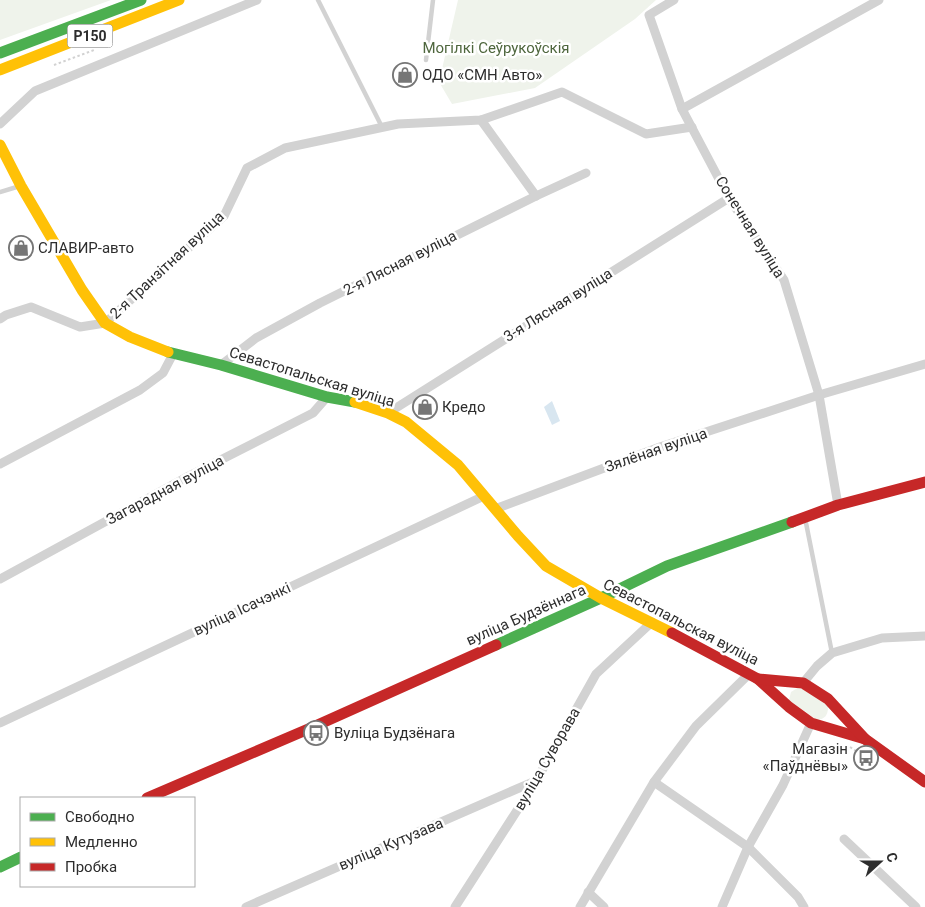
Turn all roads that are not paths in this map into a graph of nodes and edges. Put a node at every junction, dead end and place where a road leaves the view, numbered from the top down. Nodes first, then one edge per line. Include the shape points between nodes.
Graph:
1 (141, 0) edge
2 (179, 0) edge
3 (258, 0) edge
4 (318, 0) edge
5 (433, 0) edge
6 (674, 0) edge
7 (880, 0) edge
8 (0, 53) edge
9 (426, 60) dead end
10 (0, 70) edge
11 (682, 109) junction
12 (482, 120) junction
13 (0, 124) edge
14 (382, 127) junction
15 (692, 127) junction
16 (0, 145) edge
17 (586, 173) dead end
18 (21, 186) junction
19 (0, 192) edge
20 (536, 196) junction
21 (729, 198) junction
22 (2, 316) edge
23 (105, 323) junction
24 (173, 354) junction
25 (925, 364) edge
26 (221, 365) junction
27 (819, 395) junction
28 (327, 397) junction
29 (388, 413) junction
30 (0, 464) edge
31 (925, 482) edge
32 (484, 496) junction
33 (838, 505) junction
34 (495, 509) junction
35 (805, 518) junction
36 (0, 578) edge
37 (601, 598) junction
38 (652, 622) junction
39 (925, 636) edge
40 (832, 653) junction
41 (753, 676) junction
42 (803, 682) junction
43 (828, 699) junction
44 (789, 707) junction
45 (0, 723) edge
46 (815, 724) junction
47 (864, 739) junction
48 (536, 781) junction
49 (654, 782) junction
50 (925, 782) edge
51 (149, 797) edge
52 (844, 839) dead end
53 (748, 847) junction
54 (20, 857) edge
55 (0, 867) edge
56 (588, 892) junction
57 (246, 907) edge
58 (455, 907) edge
59 (580, 907) edge
60 (604, 907) edge
61 (722, 907) edge
62 (804, 907) edge
63 (916, 907) edge

1 - 8 street, Р150
2 - 10 street, Р150
3 - 13 street via 35,91
4 - 14 lane
5 - 9 lane
6 - 11 street, Сонечная вуліца via 649,15
7 - 11 street
11 - 15 street, Сонечная вуліца
12 - 14 street, 2-я Транзітная вуліца
12 - 15 street, 2-я Транзітная вуліца via 562,92 646,134
12 - 20 street
14 - 23 street, 2-я Транзітная вуліца via 285,148 247,168 224,216
15 - 21 street, Сонечная вуліца
16 - 18 street, Севастопальская вуліца
17 - 20 street, 2-я Лясная вуліца
18 - 19 lane
18 - 23 street, Севастопальская вуліца
20 - 26 street, 2-я Лясная вуліца via 280,325 256,338
21 - 27 street, Сонечная вуліца via 784,280
21 - 29 street, 3-я Лясная вуліца
22 - 23 street via 31,307 80,327
23 - 24 street, Севастопальская вуліца
24 - 26 street, Севастопальская вуліца
24 - 30 street via 163,373 140,390
25 - 27 street, Зялёная вуліца
26 - 28 street, Севастопальская вуліца
27 - 33 street, Сонечная вуліца
27 - 34 street, Зялёная вуліца via 660,447
28 - 29 street, Севастопальская вуліца
28 - 36 street, Загарадная вуліца via 313,413
29 - 32 street, Севастопальская вуліца via 406,422 458,464
31 - 33 street, вуліца Будзённага
32 - 34 street, Севастопальская вуліца
32 - 45 street, вуліца Ісачэнкі
33 - 35 street, вуліца Будзённага
34 - 37 street, Севастопальская вуліца via 546,566
35 - 37 street, вуліца Будзённага via 666,566
35 - 40 lane
37 - 38 street, Севастопальская вуліца
37 - 51 street, вуліца Будзённага
38 - 41 street, Севастопальская вуліца
38 - 48 street, вуліца Суворава via 596,674
39 - 40 street via 882,638
40 - 42 street
41 - 42 street, Севастопальская вуліца
41 - 44 street, Севастопальская вуліца
41 - 49 street via 696,726
42 - 43 street, Севастопальская вуліца
42 - 44 street via 787,691
43 - 46 street via 830,716
43 - 47 street, Севастопальская вуліца
44 - 46 street, Севастопальская вуліца
46 - 47 street, Севастопальская вуліца
46 - 53 street
47 - 50 street, Севастопальская вуліца
48 - 57 street, вуліца Кутузава
48 - 58 street, вуліца Суворава
49 - 53 street
49 - 56 street
52 - 63 street
53 - 61 street
53 - 62 street
54 - 55 street
56 - 59 street
56 - 60 street

